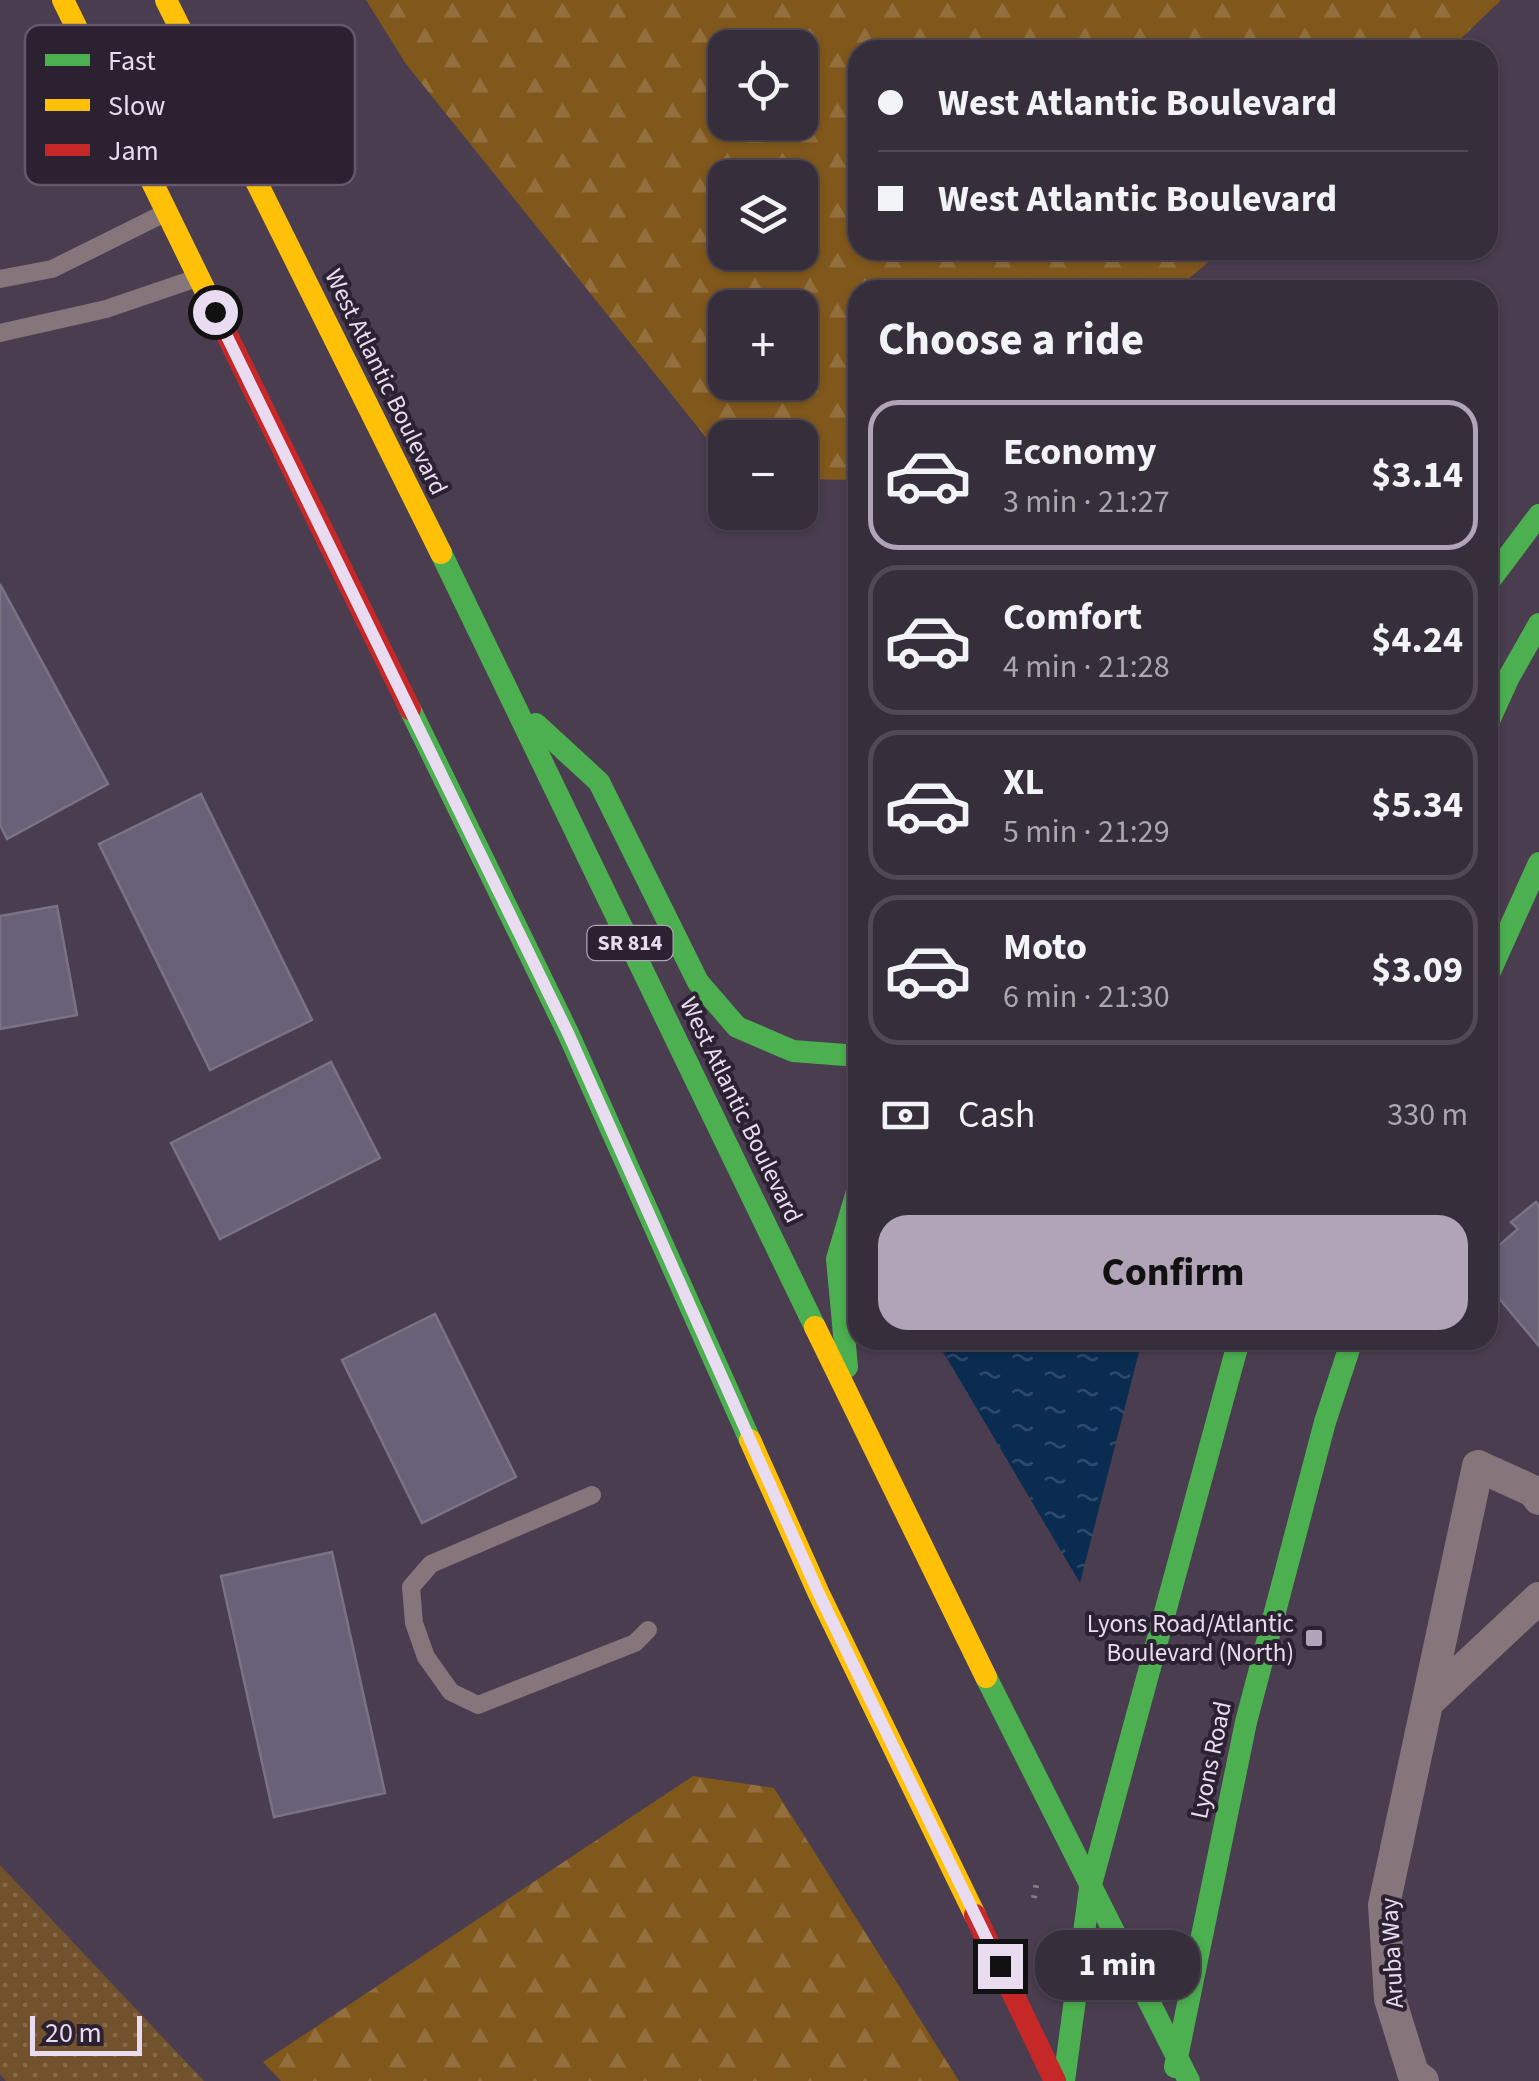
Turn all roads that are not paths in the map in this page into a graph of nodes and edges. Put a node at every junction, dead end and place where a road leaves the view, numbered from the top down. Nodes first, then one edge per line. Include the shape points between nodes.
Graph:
1 (62, 0) edge
2 (166, 0) edge
3 (74, 25) edge
4 (178, 25) edge
5 (153, 185) edge
6 (258, 185) edge
7 (166, 212) junction
8 (198, 277) junction
9 (0, 279) edge
10 (0, 333) edge
11 (1539, 515) edge
12 (1498, 570) edge
13 (1539, 624) edge
14 (1498, 701) edge
15 (516, 706) junction
16 (1539, 864) edge
17 (1498, 954) edge
18 (848, 1055) edge
19 (848, 1222) edge
20 (1237, 1350) edge
21 (1349, 1350) edge
22 (850, 1398) junction
23 (592, 1495) dead end
24 (1539, 1499) edge
25 (1539, 1598) edge
26 (648, 1630) dead end
27 (1428, 1702) junction
28 (1090, 1888) junction
29 (1176, 2056) junction
30 (1056, 2081) edge
31 (1064, 2081) edge
32 (1174, 2081) edge
33 (1189, 2081) edge
34 (1422, 2081) edge

1 - 3 main road
2 - 4 main road, West Atlantic Boulevard / SR 814
5 - 7 main road
6 - 15 main road, West Atlantic Boulevard / SR 814
7 - 8 main road
7 - 9 lane via 52,269
8 - 10 lane via 106,309
8 - 30 main road via 568,1033 819,1594
11 - 12 main road
13 - 14 main road
15 - 18 main road via 599,782 698,982 737,1027 793,1051
15 - 22 main road, West Atlantic Boulevard / SR 814
16 - 17 main road
19 - 22 main road via 837,1259
20 - 28 main road
21 - 29 main road, Lyons Road via 1246,1722
22 - 28 main road, West Atlantic Boulevard / SR 814
23 - 26 lane via 431,1564 411,1587 426,1657 450,1692 478,1706 634,1643
24 - 27 street, Aruba Way via 1478,1466
25 - 27 street
27 - 34 street, Aruba Way via 1384,1905 1390,1999 1413,2073
28 - 29 main road, West Atlantic Boulevard / SR 814
28 - 31 main road
29 - 32 main road, Lyons Road
29 - 33 main road, West Atlantic Boulevard / SR 814

